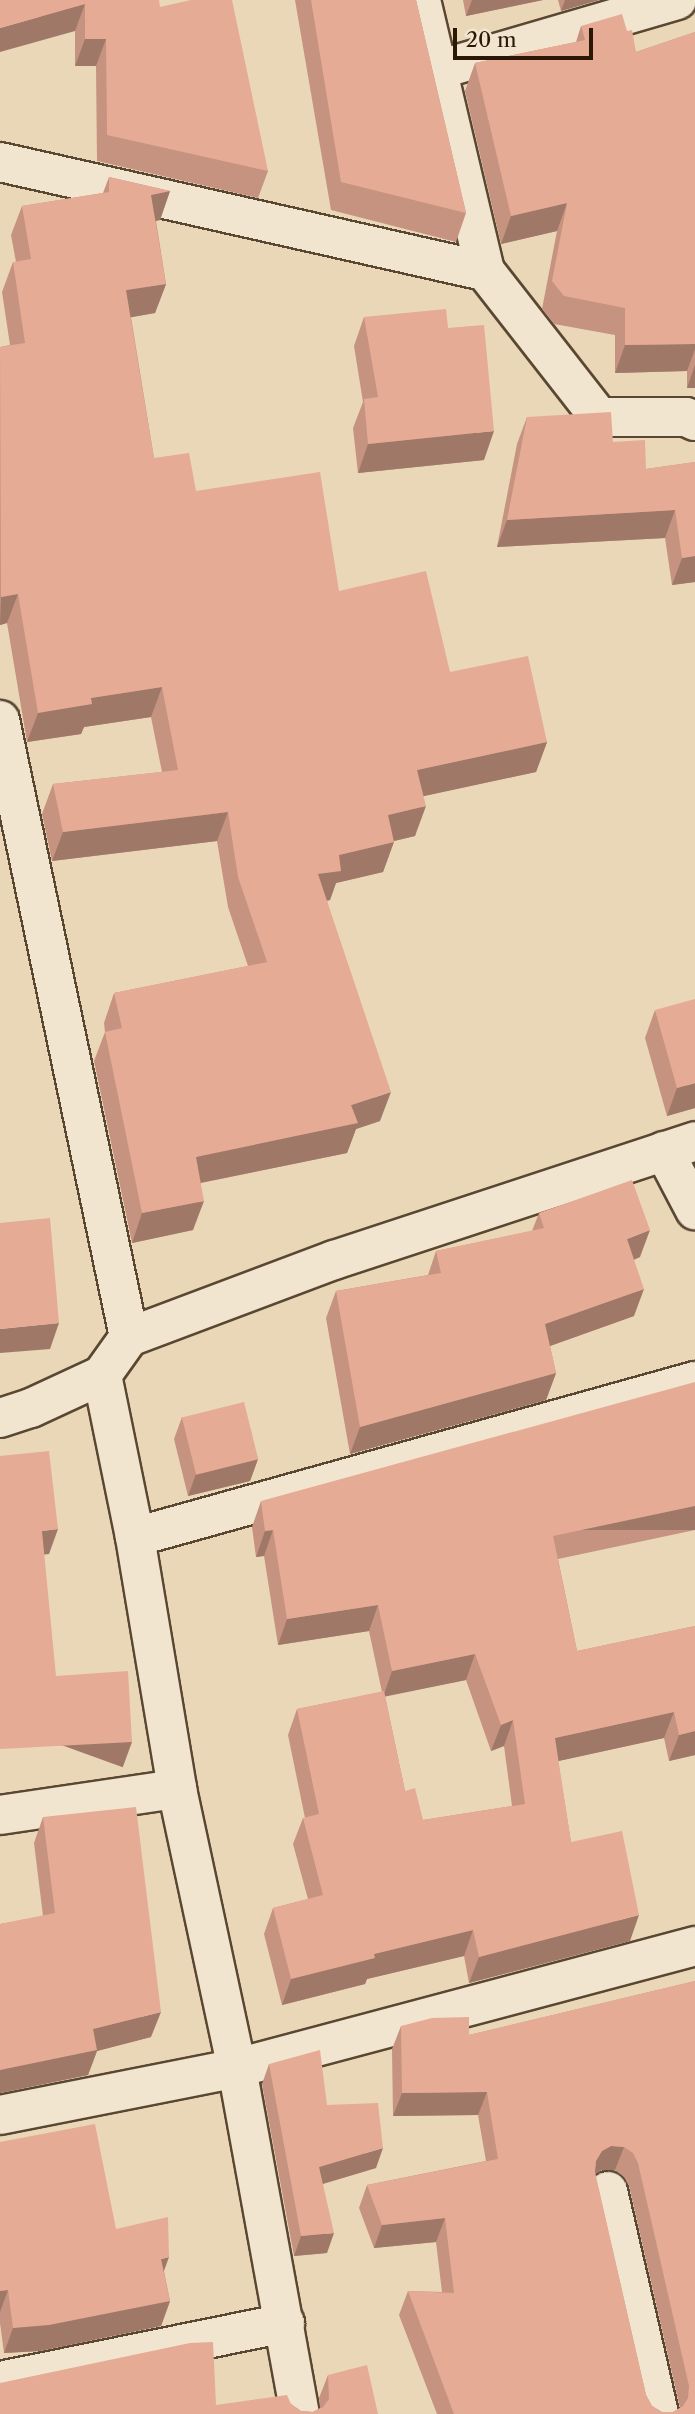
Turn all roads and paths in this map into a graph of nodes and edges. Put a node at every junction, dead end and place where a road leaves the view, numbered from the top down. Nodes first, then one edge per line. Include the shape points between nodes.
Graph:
1 (421, 0) edge
2 (677, 0) edge
3 (438, 70) junction
4 (0, 162) edge
5 (485, 271) junction
6 (695, 421) edge
7 (0, 720) edge
8 (680, 1146) edge
9 (695, 1210) edge
10 (129, 1337) junction
11 (102, 1375) junction
12 (695, 1381) edge
13 (0, 1418) edge
14 (135, 1536) junction
15 (177, 1789) junction
16 (0, 1815) edge
17 (695, 1946) edge
18 (237, 2068) junction
19 (0, 2115) edge
20 (608, 2191) dead end
21 (285, 2323) junction
22 (0, 2381) edge
23 (300, 2414) edge
24 (659, 2414) edge

1 - 3 street
2 - 3 street
3 - 5 street
4 - 5 street
5 - 6 street via 599,417 686,417
7 - 10 street
8 - 9 street
8 - 10 street via 334,1260
10 - 11 street
11 - 13 street
11 - 14 street
12 - 14 street
14 - 15 street
15 - 16 street
15 - 18 street
17 - 18 street
18 - 19 street
18 - 21 street
20 - 24 street
21 - 22 street
21 - 23 street

